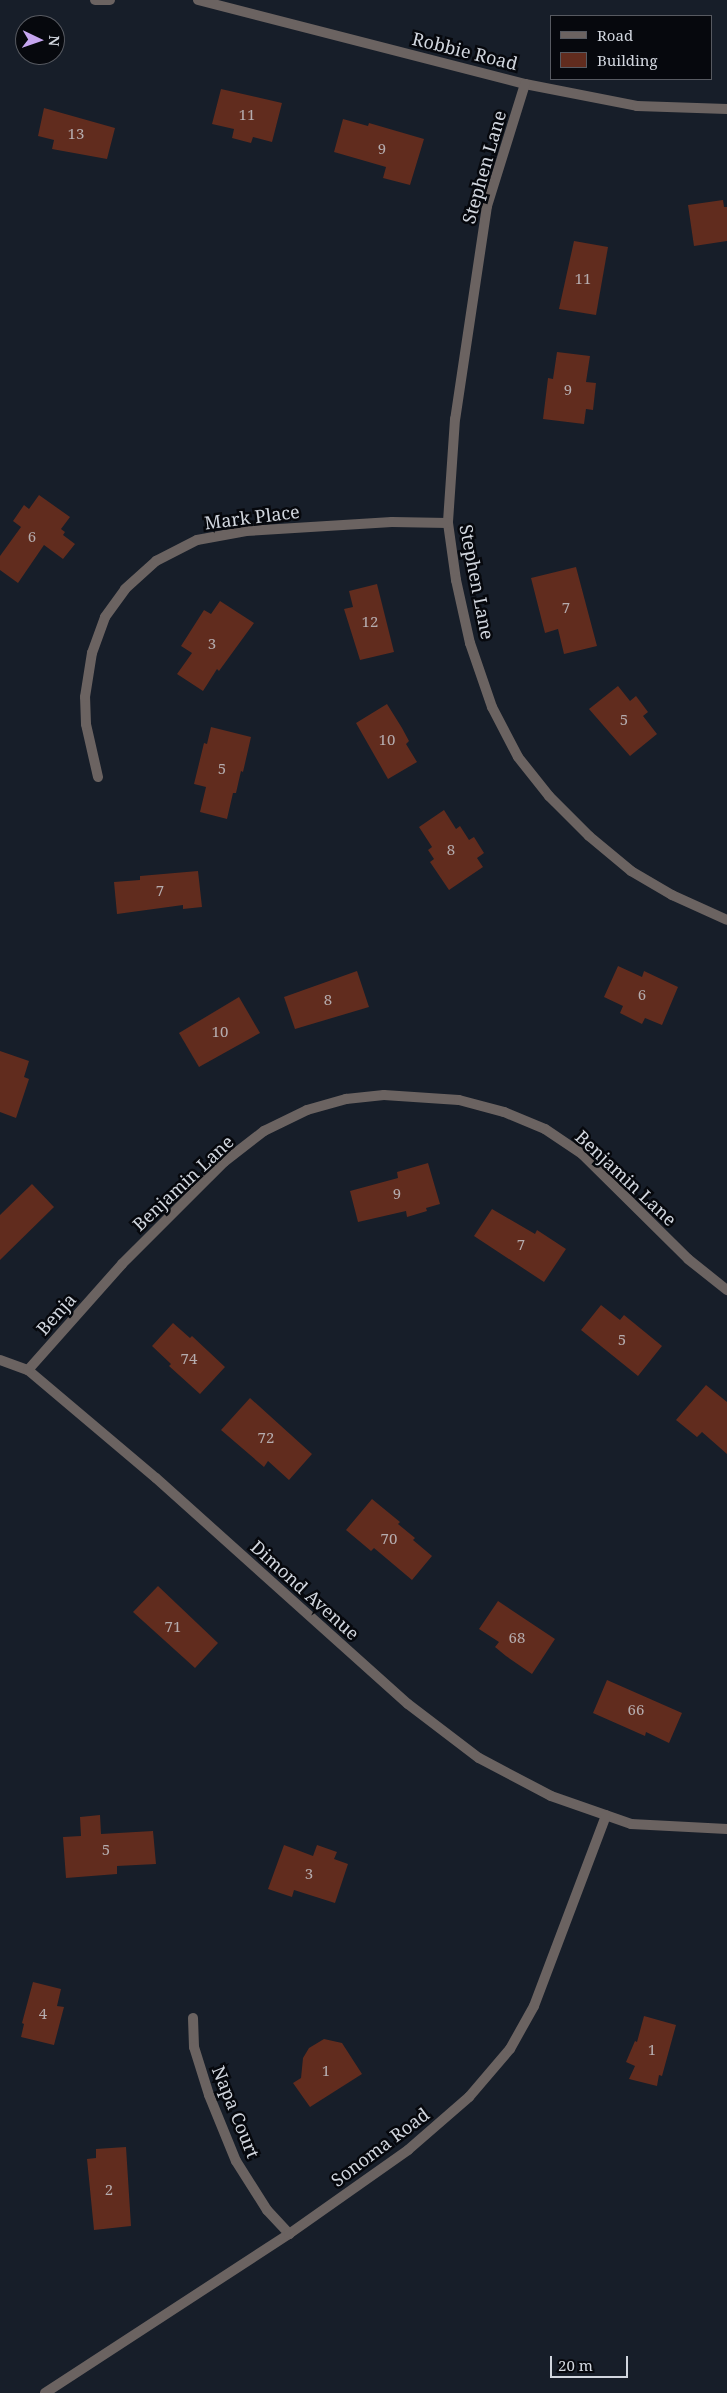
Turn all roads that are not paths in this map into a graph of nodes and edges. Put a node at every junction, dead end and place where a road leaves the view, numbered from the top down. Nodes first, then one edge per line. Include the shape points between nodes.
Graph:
1 (96, 0) edge
2 (110, 0) edge
3 (198, 0) edge
4 (526, 84) junction
5 (727, 109) edge
6 (448, 522) junction
7 (98, 777) dead end
8 (727, 920) edge
9 (108, 1280) joint
10 (727, 1290) edge
11 (0, 1360) edge
12 (28, 1370) junction
13 (606, 1816) junction
14 (727, 1829) edge
15 (193, 2018) dead end
16 (288, 2234) junction
17 (45, 2393) edge

1 - 2 street
3 - 4 street, Robbie Road
4 - 5 street, Robbie Road via 636,106
4 - 6 street, Stephen Lane via 486,206 455,419
6 - 7 street, Mark Place via 246,531 196,540 156,560 125,589 105,617 92,653 85,697 86,724
6 - 8 street, Stephen Lane via 456,580 470,643 492,707 518,756 548,796 631,871 672,895
9 - 10 street, Benjamin Lane via 224,1162 264,1131 307,1110 346,1099 384,1095 459,1100 504,1112 545,1129 582,1154 688,1258
9 - 12 street, Benja
11 - 12 street, Dimond Avenue
12 - 13 street, Dimond Avenue via 156,1478 408,1704 479,1758 551,1796
13 - 14 street, Dimond Avenue via 631,1824
13 - 16 street, Sonoma Road via 534,2006 510,2049 469,2097 408,2150
15 - 16 street, Napa Court via 194,2046 199,2063 236,2161 267,2210
16 - 17 street, Sonoma Road

